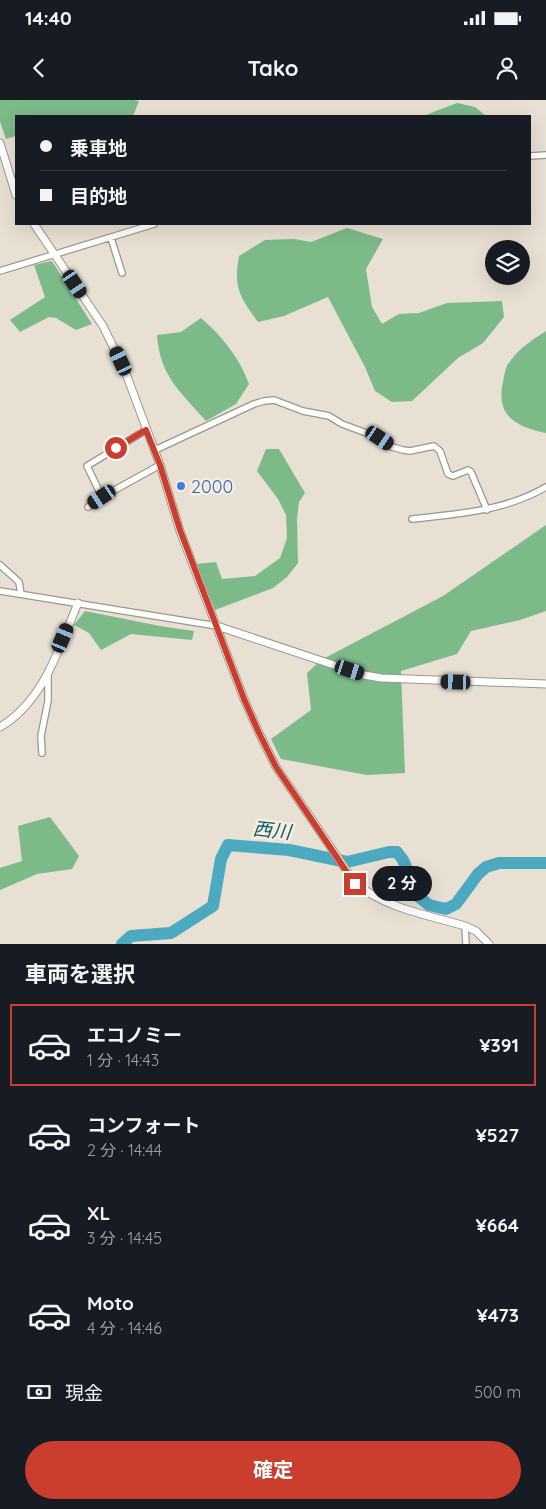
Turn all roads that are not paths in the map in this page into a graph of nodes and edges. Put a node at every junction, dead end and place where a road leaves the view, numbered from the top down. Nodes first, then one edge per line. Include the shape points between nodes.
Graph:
1 (0, 143) edge
2 (546, 155) edge
3 (531, 156) edge
4 (15, 192) edge
5 (35, 225) edge
6 (151, 225) edge
7 (111, 238) junction
8 (56, 255) junction
9 (0, 271) edge
10 (122, 273) dead end
11 (146, 430) junction
12 (155, 450) junction
13 (160, 465) junction
14 (546, 487) edge
15 (102, 497) junction
16 (88, 507) dead end
17 (487, 510) junction
18 (412, 519) dead end
19 (0, 565) edge
20 (0, 591) edge
21 (20, 594) junction
22 (78, 603) junction
23 (217, 626) junction
24 (48, 672) junction
25 (546, 684) edge
26 (0, 727) edge
27 (42, 753) dead end
28 (465, 926) junction
29 (466, 944) edge
30 (489, 944) edge

1 - 4 street
2 - 3 street
5 - 8 street
6 - 7 street
7 - 8 street
7 - 10 street
8 - 9 street
8 - 11 street via 116,350
11 - 12 street
11 - 15 street via 87,466
12 - 13 street
12 - 17 street via 254,404 274,400 329,416 380,438 392,447 410,451 434,446 440,451 448,474 471,472
13 - 15 street
13 - 23 street via 180,530
14 - 17 street via 516,502
15 - 16 street
17 - 18 street
19 - 21 street via 19,582
20 - 21 street
21 - 22 street
22 - 23 street
22 - 24 street
23 - 25 street via 381,678
23 - 28 street via 244,699 276,767 355,884 386,902
24 - 26 street via 31,700
24 - 27 street
28 - 29 street
28 - 30 street

